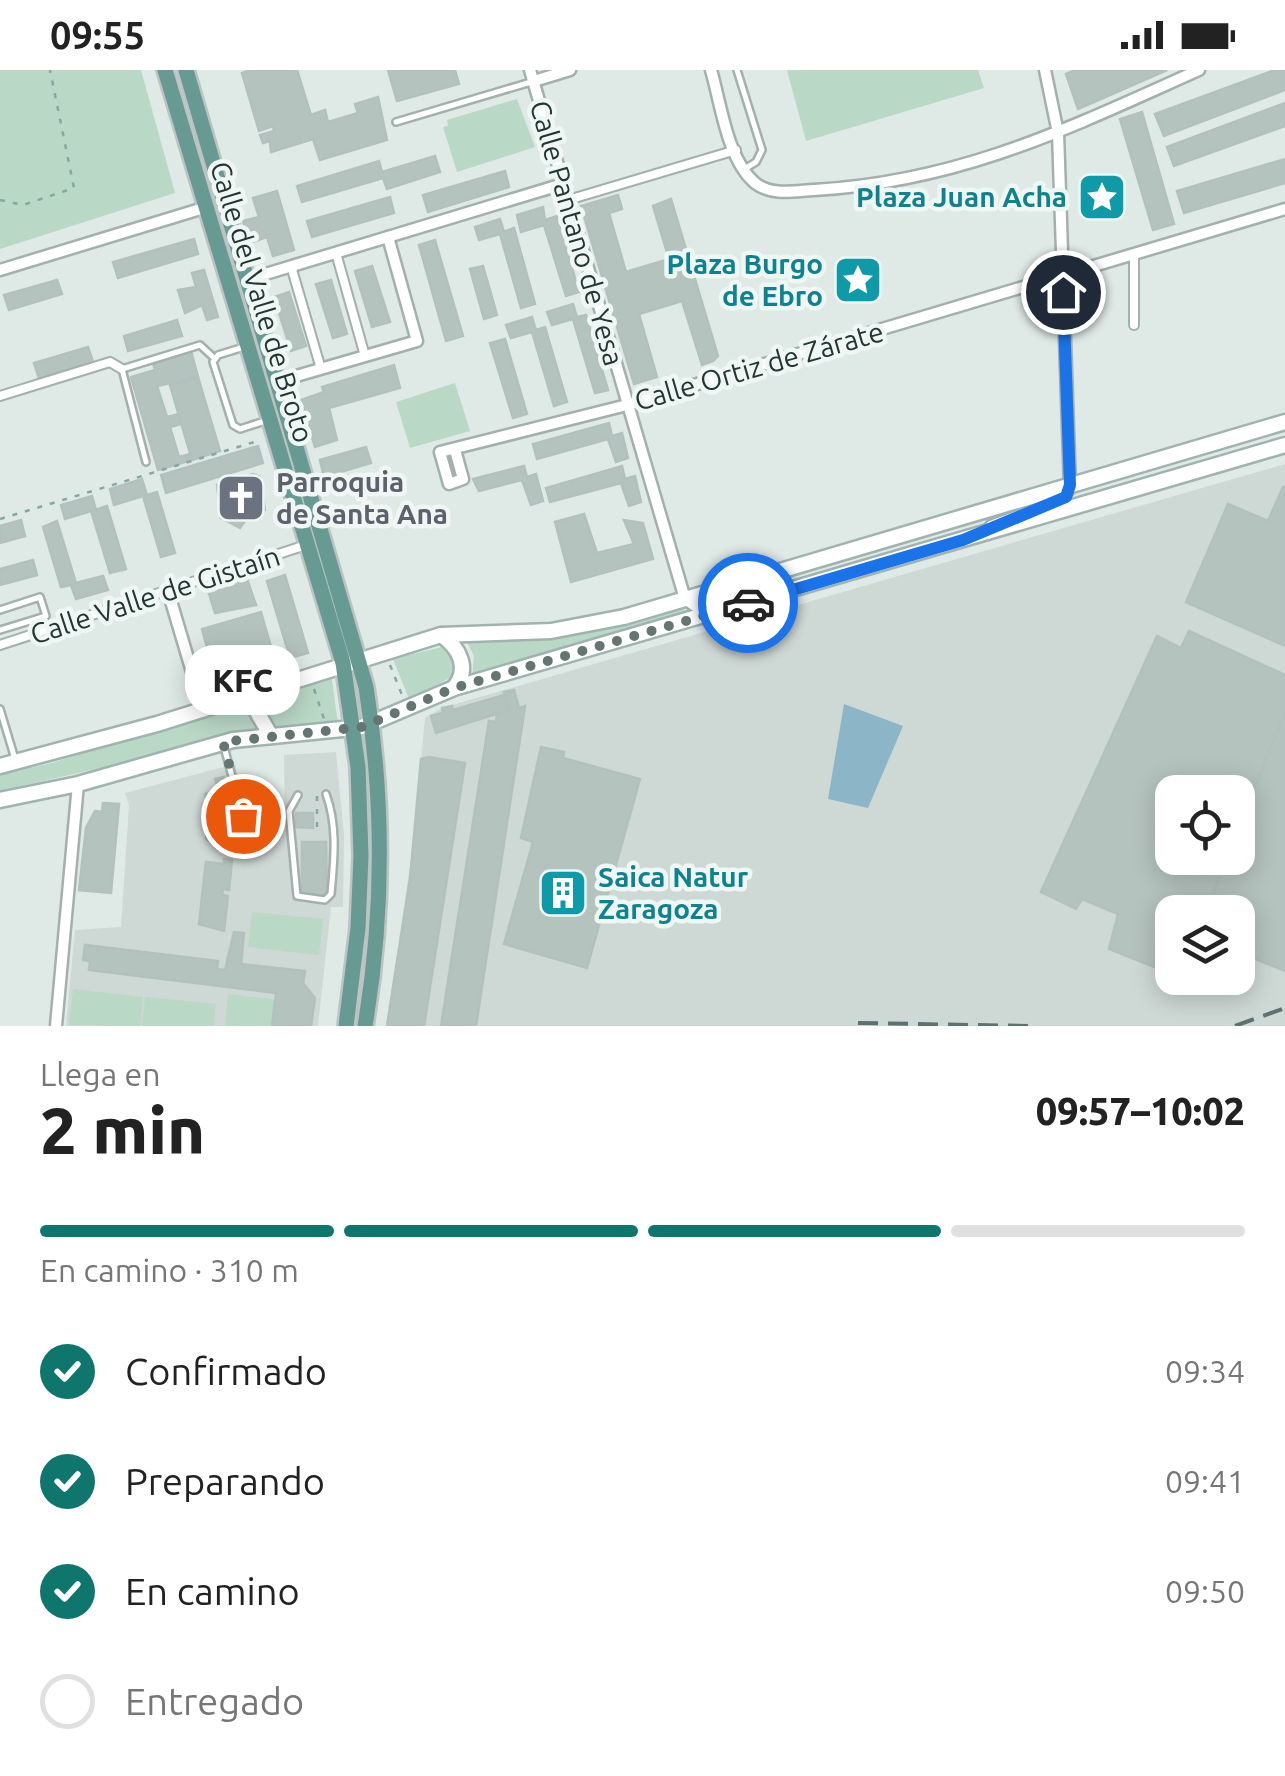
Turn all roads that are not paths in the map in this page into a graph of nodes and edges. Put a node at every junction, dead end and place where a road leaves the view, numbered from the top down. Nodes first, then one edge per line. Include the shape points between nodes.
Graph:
1 (165, 70) edge
2 (186, 70) edge
3 (570, 70) edge
4 (711, 70) edge
5 (738, 70) edge
6 (1046, 70) edge
7 (1198, 70) edge
8 (532, 75) edge
9 (396, 122) dead end
10 (1058, 132) junction
11 (736, 150) junction
12 (743, 169) junction
13 (563, 184) junction
14 (568, 200) junction
15 (207, 207) junction
16 (1285, 209) edge
17 (388, 237) junction
18 (336, 253) junction
19 (1134, 255) junction
20 (291, 266) junction
21 (0, 270) edge
22 (1063, 276) junction
23 (250, 279) junction
24 (1134, 325) dead end
25 (250, 345) junction
26 (365, 356) junction
27 (214, 358) junction
28 (122, 369) junction
29 (322, 369) junction
30 (279, 381) junction
31 (0, 396) edge
32 (626, 405) junction
33 (1285, 422) edge
34 (274, 428) junction
35 (1285, 445) edge
36 (454, 450) dead end
37 (146, 462) dead end
38 (1070, 485) junction
39 (963, 540) junction
40 (310, 544) junction
41 (168, 591) junction
42 (685, 599) junction
43 (0, 610) edge
44 (708, 614) junction
45 (0, 630) edge
46 (442, 635) junction
47 (0, 646) edge
48 (352, 660) junction
49 (454, 688) junction
50 (263, 691) junction
51 (0, 709) edge
52 (203, 709) junction
53 (372, 724) junction
54 (353, 729) junction
55 (271, 736) junction
56 (223, 742) junction
57 (16, 762) junction
58 (0, 766) edge
59 (78, 784) junction
60 (326, 794) dead end
61 (298, 795) dead end
62 (0, 800) edge
63 (210, 837) dead end
64 (56, 1026) edge
65 (346, 1026) edge
66 (365, 1026) edge

1 - 15 main road, Calle del Valle de Broto
2 - 23 main road, Calle del Valle de Broto
3 - 8 street
4 - 11 street
5 - 12 lane via 762,150
6 - 10 street
7 - 10 street
8 - 9 lane
8 - 13 street, Calle Pantano de Yesa
10 - 12 street via 937,172 844,188 773,192
10 - 22 street
11 - 12 street
11 - 14 street
13 - 14 street, Calle Pantano de Yesa
13 - 17 street
14 - 32 street, Calle Pantano de Yesa
15 - 21 street
15 - 25 main road, Calle del Valle de Broto
16 - 19 street, Calle Ortiz de Zárate
17 - 18 street
17 - 26 street via 417,341
18 - 20 street
18 - 26 street
19 - 22 street, Calle Ortiz de Zárate
19 - 24 street
20 - 23 street
20 - 29 street
22 - 32 street, Calle Ortiz de Zárate
22 - 38 street
23 - 30 main road, Calle del Valle de Broto
25 - 27 lane
25 - 34 main road, Calle del Valle de Broto
26 - 29 street
27 - 28 lane via 200,345
27 - 34 lane via 232,425
28 - 31 street via 110,362
28 - 37 lane
29 - 30 street
30 - 48 main road, Calle del Valle de Broto
32 - 36 street, Calle Ortiz de Zárate
32 - 42 street, Calle Pantano de Yesa
33 - 38 main road
34 - 40 main road, Calle del Valle de Broto
35 - 39 main road
38 - 39 street via 1060,500
38 - 42 main road
39 - 44 main road
40 - 41 street, Calle Valle de Gistaín
40 - 48 main road, Calle del Valle de Broto
41 - 47 street, Calle Valle de Gistaín
41 - 52 street
42 - 44 street
42 - 46 main road via 579,627
43 - 45 lane via 40,597 46,616
44 - 49 main road
46 - 48 main road
46 - 49 main road via 462,661
48 - 50 main road
48 - 53 main road
48 - 54 main road
49 - 53 main road
50 - 52 main road
50 - 55 main road via 257,712
51 - 57 lane
52 - 57 main road
53 - 54 main road
53 - 66 main road via 380,896
54 - 55 main road
54 - 65 main road via 361,884
55 - 56 main road
56 - 59 main road
56 - 63 lane via 244,821 236,832
57 - 58 main road
59 - 62 main road
59 - 64 street
60 - 61 lane via 335,847 325,900 297,896 289,811

